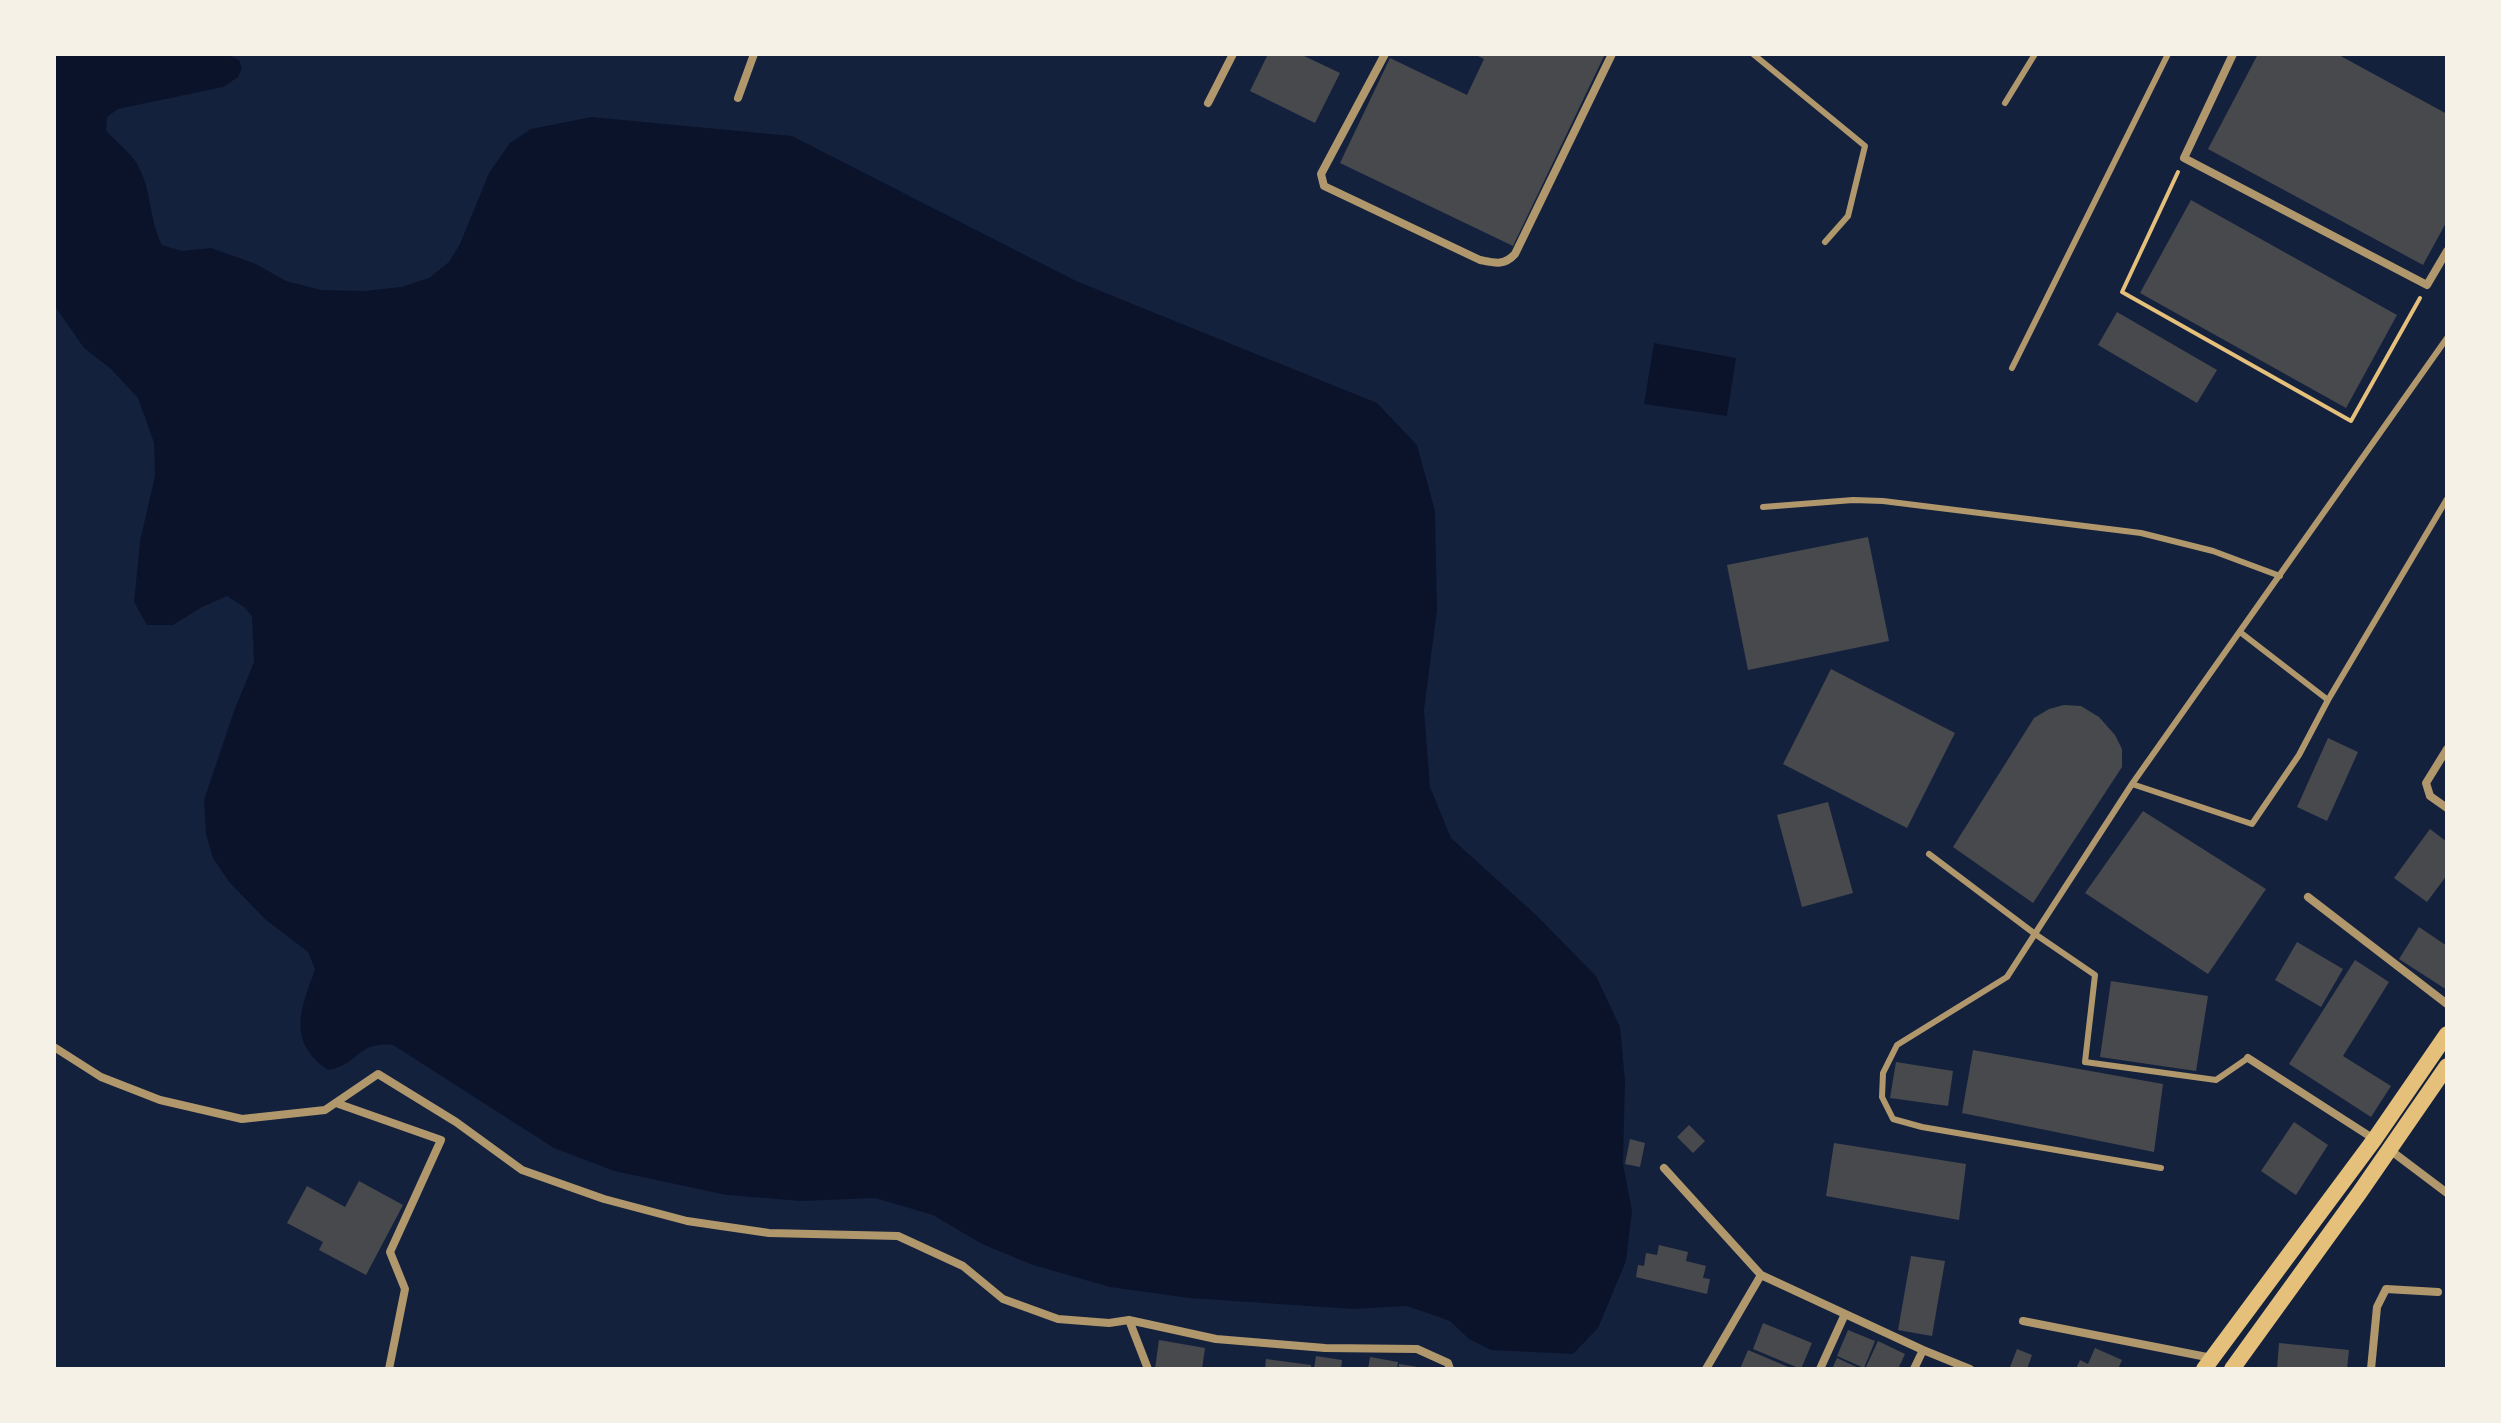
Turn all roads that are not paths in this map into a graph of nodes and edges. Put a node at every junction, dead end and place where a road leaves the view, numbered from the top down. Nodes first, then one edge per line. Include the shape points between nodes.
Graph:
1 (754, 54) edge
2 (1233, 54) edge
3 (1385, 54) edge
4 (1612, 54) edge
5 (1753, 54) edge
6 (2035, 54) edge
7 (2168, 54) edge
8 (2233, 54) edge
9 (738, 98) dead end
10 (1208, 103) dead end
11 (2005, 103) dead end
12 (1825, 242) dead end
13 (2447, 251) edge
14 (2447, 338) edge
15 (2012, 368) dead end
16 (2447, 499) edge
17 (1763, 507) dead end
18 (2280, 576) junction
19 (2240, 632) junction
20 (2328, 700) junction
21 (2447, 749) edge
22 (2132, 784) junction
23 (2447, 808) edge
24 (1929, 854) dead end
25 (2308, 897) dead end
26 (2035, 934) junction
27 (2447, 1004) edge
28 (2447, 1034) edge
29 (54, 1047) edge
30 (2248, 1058) joint
31 (2447, 1066) edge
32 (336, 1103) junction
33 (2374, 1140) junction
34 (2389, 1149) junction
35 (1664, 1168) dead end
36 (2161, 1168) dead end
37 (2447, 1193) edge
38 (1761, 1275) junction
39 (2438, 1292) dead end
40 (1845, 1314) junction
41 (1129, 1320) junction
42 (2023, 1321) dead end
43 (1923, 1350) junction
44 (2208, 1364) edge
45 (389, 1369) edge
46 (1148, 1369) edge
47 (1450, 1369) edge
48 (1706, 1369) edge
49 (1820, 1369) edge
50 (1914, 1369) edge
51 (1970, 1369) edge
52 (2232, 1369) edge
53 (2371, 1369) edge

1 - 9 street
2 - 10 street
3 - 4 street via 1321,174 1324,186 1480,260 1499,264 1515,254
5 - 12 lane via 1865,146 1848,216
6 - 11 lane
7 - 15 lane
8 - 13 street via 2184,158 2427,285
14 - 18 lane
16 - 20 lane
17 - 18 lane via 1883,501 2126,531 2213,551
18 - 19 lane
19 - 20 lane
19 - 22 lane
20 - 22 lane via 2299,755 2252,824
21 - 23 street via 2426,783 2430,796
22 - 26 lane
24 - 26 lane
25 - 27 street
26 - 30 lane via 2095,975 2085,1062 2216,1080
26 - 36 lane via 2007,977 1897,1045 1883,1073 1882,1097 1893,1119
28 - 33 main road
29 - 32 street via 101,1077 160,1100 242,1119 325,1110
30 - 33 street
31 - 34 main road
32 - 41 street via 378,1074 522,1170 604,1199 687,1221 769,1233 898,1236 963,1266 1003,1299 1058,1319
32 - 45 street via 441,1140 390,1252 405,1289
33 - 44 main road
34 - 37 street
34 - 52 main road
35 - 38 street
38 - 40 street
38 - 48 street
39 - 53 street via 2386,1289 2377,1307
40 - 43 street
40 - 49 street
41 - 46 street
41 - 47 street via 1216,1339 1417,1349 1448,1363
42 - 44 street
43 - 50 street
43 - 51 street

